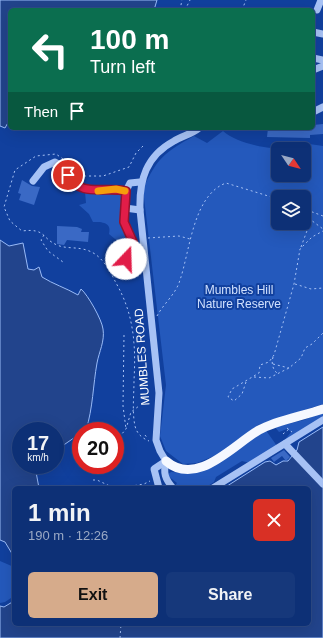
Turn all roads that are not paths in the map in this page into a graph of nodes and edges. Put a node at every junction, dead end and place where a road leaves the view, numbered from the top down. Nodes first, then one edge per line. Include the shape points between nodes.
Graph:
1 (321, 0) edge
2 (317, 10) dead end
3 (195, 130) edge
4 (33, 181) dead end
5 (140, 182) junction
6 (126, 191) junction
7 (125, 208) junction
8 (140, 210) junction
9 (126, 259) dead end
10 (323, 409) edge
11 (323, 420) edge
12 (285, 444) junction
13 (166, 461) junction
14 (323, 484) edge
15 (158, 486) edge
16 (172, 486) edge
17 (216, 486) edge

1 - 2 street
3 - 5 street, MUMBLES ROAD via 159,152
4 - 6 street via 44,167 55,162 61,165 75,185 93,191
5 - 6 street via 130,183
5 - 8 street, MUMBLES ROAD
6 - 7 street
7 - 8 street
7 - 9 street via 124,222 133,242
8 - 13 street, MUMBLES ROAD via 159,393 156,440
10 - 13 main road via 259,430 228,454 198,468 181,470
11 - 12 street
12 - 14 street
12 - 17 street
13 - 15 street via 154,469
13 - 16 street via 164,471

